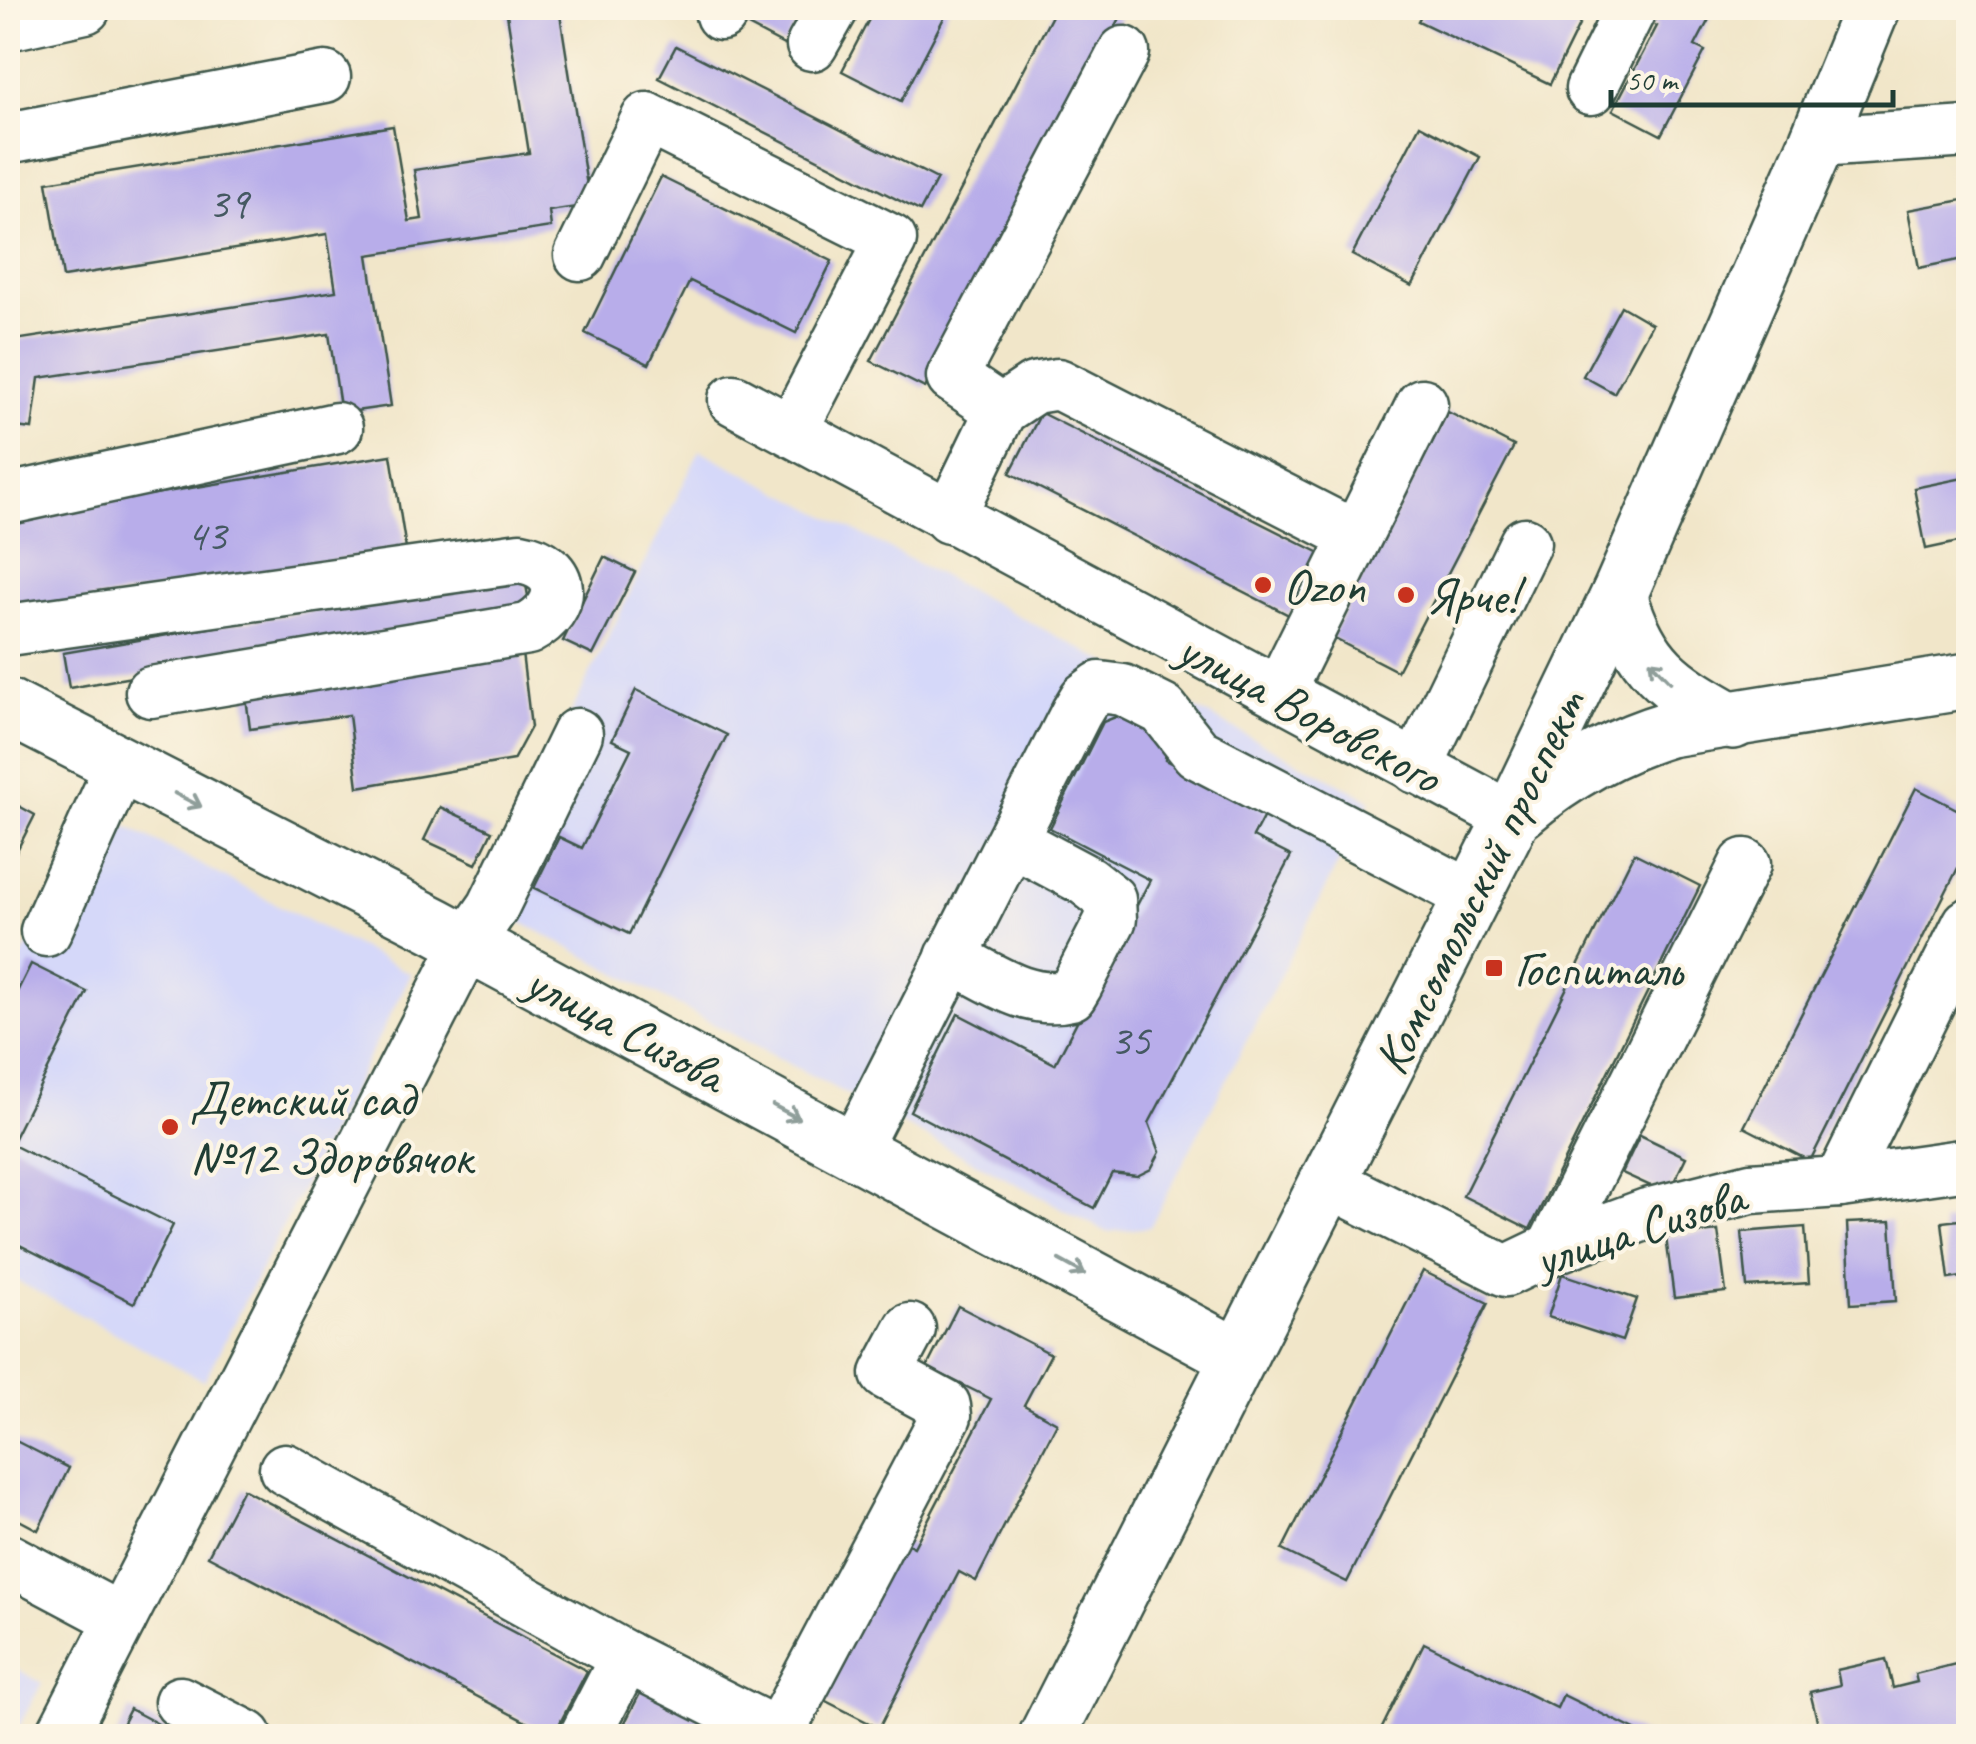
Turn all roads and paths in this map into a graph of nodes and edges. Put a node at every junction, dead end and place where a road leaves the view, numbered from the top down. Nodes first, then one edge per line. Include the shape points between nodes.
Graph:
1 (85, 8) edge
2 (1631, 8) edge
3 (1872, 8) edge
4 (8, 25) edge
5 (1124, 52) dead end
6 (325, 77) dead end
7 (1591, 88) dead end
8 (1968, 132) edge
9 (8, 138) edge
10 (1817, 142) junction
11 (580, 254) dead end
12 (734, 400) dead end
13 (1422, 404) dead end
14 (1002, 410) junction
15 (337, 428) dead end
16 (792, 430) junction
17 (8, 498) edge
18 (949, 518) junction
19 (1355, 536) junction
20 (1524, 543) dead end
21 (1619, 595) junction
22 (8, 630) edge
23 (1968, 681) edge
24 (151, 692) dead end
25 (1279, 692) junction
26 (8, 707) edge
27 (1733, 721) junction
28 (577, 734) dead end
29 (120, 766) junction
30 (1416, 768) junction
31 (1512, 818) junction
32 (1012, 841) junction
33 (1745, 864) dead end
34 (1472, 896) junction
35 (1968, 924) edge
36 (46, 931) dead end
37 (468, 943) junction
38 (951, 957) junction
39 (855, 1148) junction
40 (1968, 1164) edge
41 (1329, 1182) junction
42 (1840, 1182) junction
43 (1552, 1249) junction
44 (910, 1329) dead end
45 (1238, 1357) junction
46 (285, 1469) dead end
47 (8, 1559) edge
48 (122, 1619) junction
49 (626, 1656) junction
50 (180, 1702) dead end
51 (781, 1735) edge
52 (61, 1736) edge
53 (247, 1736) edge
54 (585, 1736) edge
55 (1047, 1736) edge

1 - 4 street
2 - 7 street
3 - 10 main road, Комсомольский проспект
5 - 14 street via 952,377
6 - 9 street
8 - 10 street
10 - 21 main road, Комсомольский проспект
11 - 16 street via 648,118 891,240
12 - 16 street, улица Воровского
13 - 19 street
14 - 18 street
14 - 19 street via 1034,388 1058,384
15 - 17 street
16 - 18 street, улица Воровского
18 - 25 street, улица Воровского
19 - 25 street
20 - 30 street
27 -> 21 main road via 1660,674 1630,631
21 - 31 main road, Комсомольский проспект
22 - 24 street via 520,558 552,571 557,586 546,620 528,629
23 - 27 main road
25 - 30 street, улица Воровского
26 - 29 main road, улица Сизова
27 - 31 main road via 1636,739 1552,784
28 - 37 street via 493,908
29 - 36 street
29 -> 37 main road, улица Сизова
30 - 31 street, улица Воровского
31 - 34 main road, Комсомольский проспект
32 - 34 street via 1085,698 1100,687 1123,690 1163,710 1197,753
32 - 38 street
32 - 38 street via 1110,900 1110,920 1077,985 1071,995 1051,1000 1028,996
33 - 43 street
34 - 41 main road, Комсомольский проспект
35 - 42 street
37 -> 39 main road, улица Сизова
37 - 48 street
38 - 39 street
39 -> 45 main road, улица Сизова
40 - 42 street, улица Сизова
41 - 43 street, улица Сизова via 1506,1271
41 - 45 main road, Комсомольский проспект
42 - 43 street, улица Сизова via 1751,1188 1648,1214
44 - 51 street via 886,1374 945,1406 946,1416
45 - 55 main road, Комсомольский проспект
46 - 49 street
47 - 48 street
48 - 52 street
49 - 51 street
49 - 54 street
50 - 53 street

